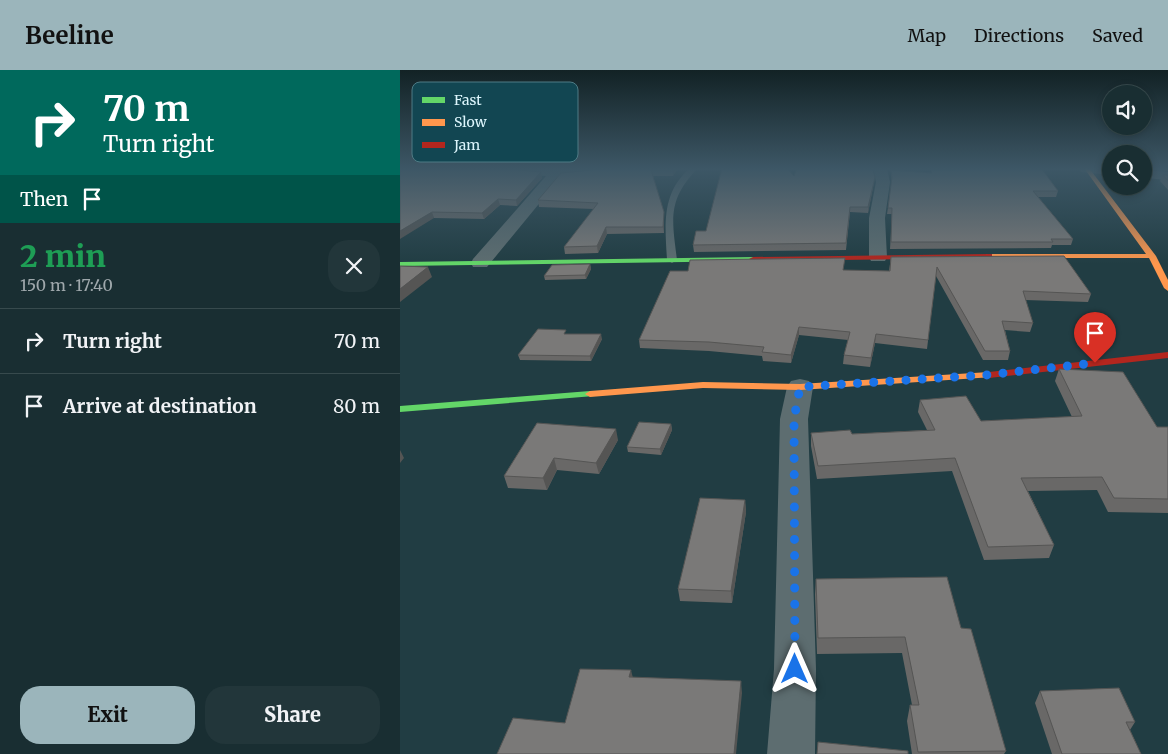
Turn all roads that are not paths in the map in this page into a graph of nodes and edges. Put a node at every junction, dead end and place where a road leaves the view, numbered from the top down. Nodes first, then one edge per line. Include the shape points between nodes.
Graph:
1 (534, 200) edge
2 (672, 200) edge
3 (881, 200) edge
4 (1109, 200) edge
5 (1152, 256) junction
6 (878, 257) junction
7 (672, 260) junction
8 (480, 263) junction
9 (400, 264) edge
10 (1168, 288) edge
11 (1168, 355) edge
12 (800, 387) junction
13 (400, 409) edge
14 (791, 754) edge

1 - 8 street
2 - 7 lane via 668,210
3 - 6 street via 877,218
4 - 5 street
5 - 6 street
5 - 10 street
6 - 7 street
7 - 8 street
8 - 9 street
11 - 12 street via 986,375
12 - 13 street via 703,385
12 - 14 street via 794,419 795,669

